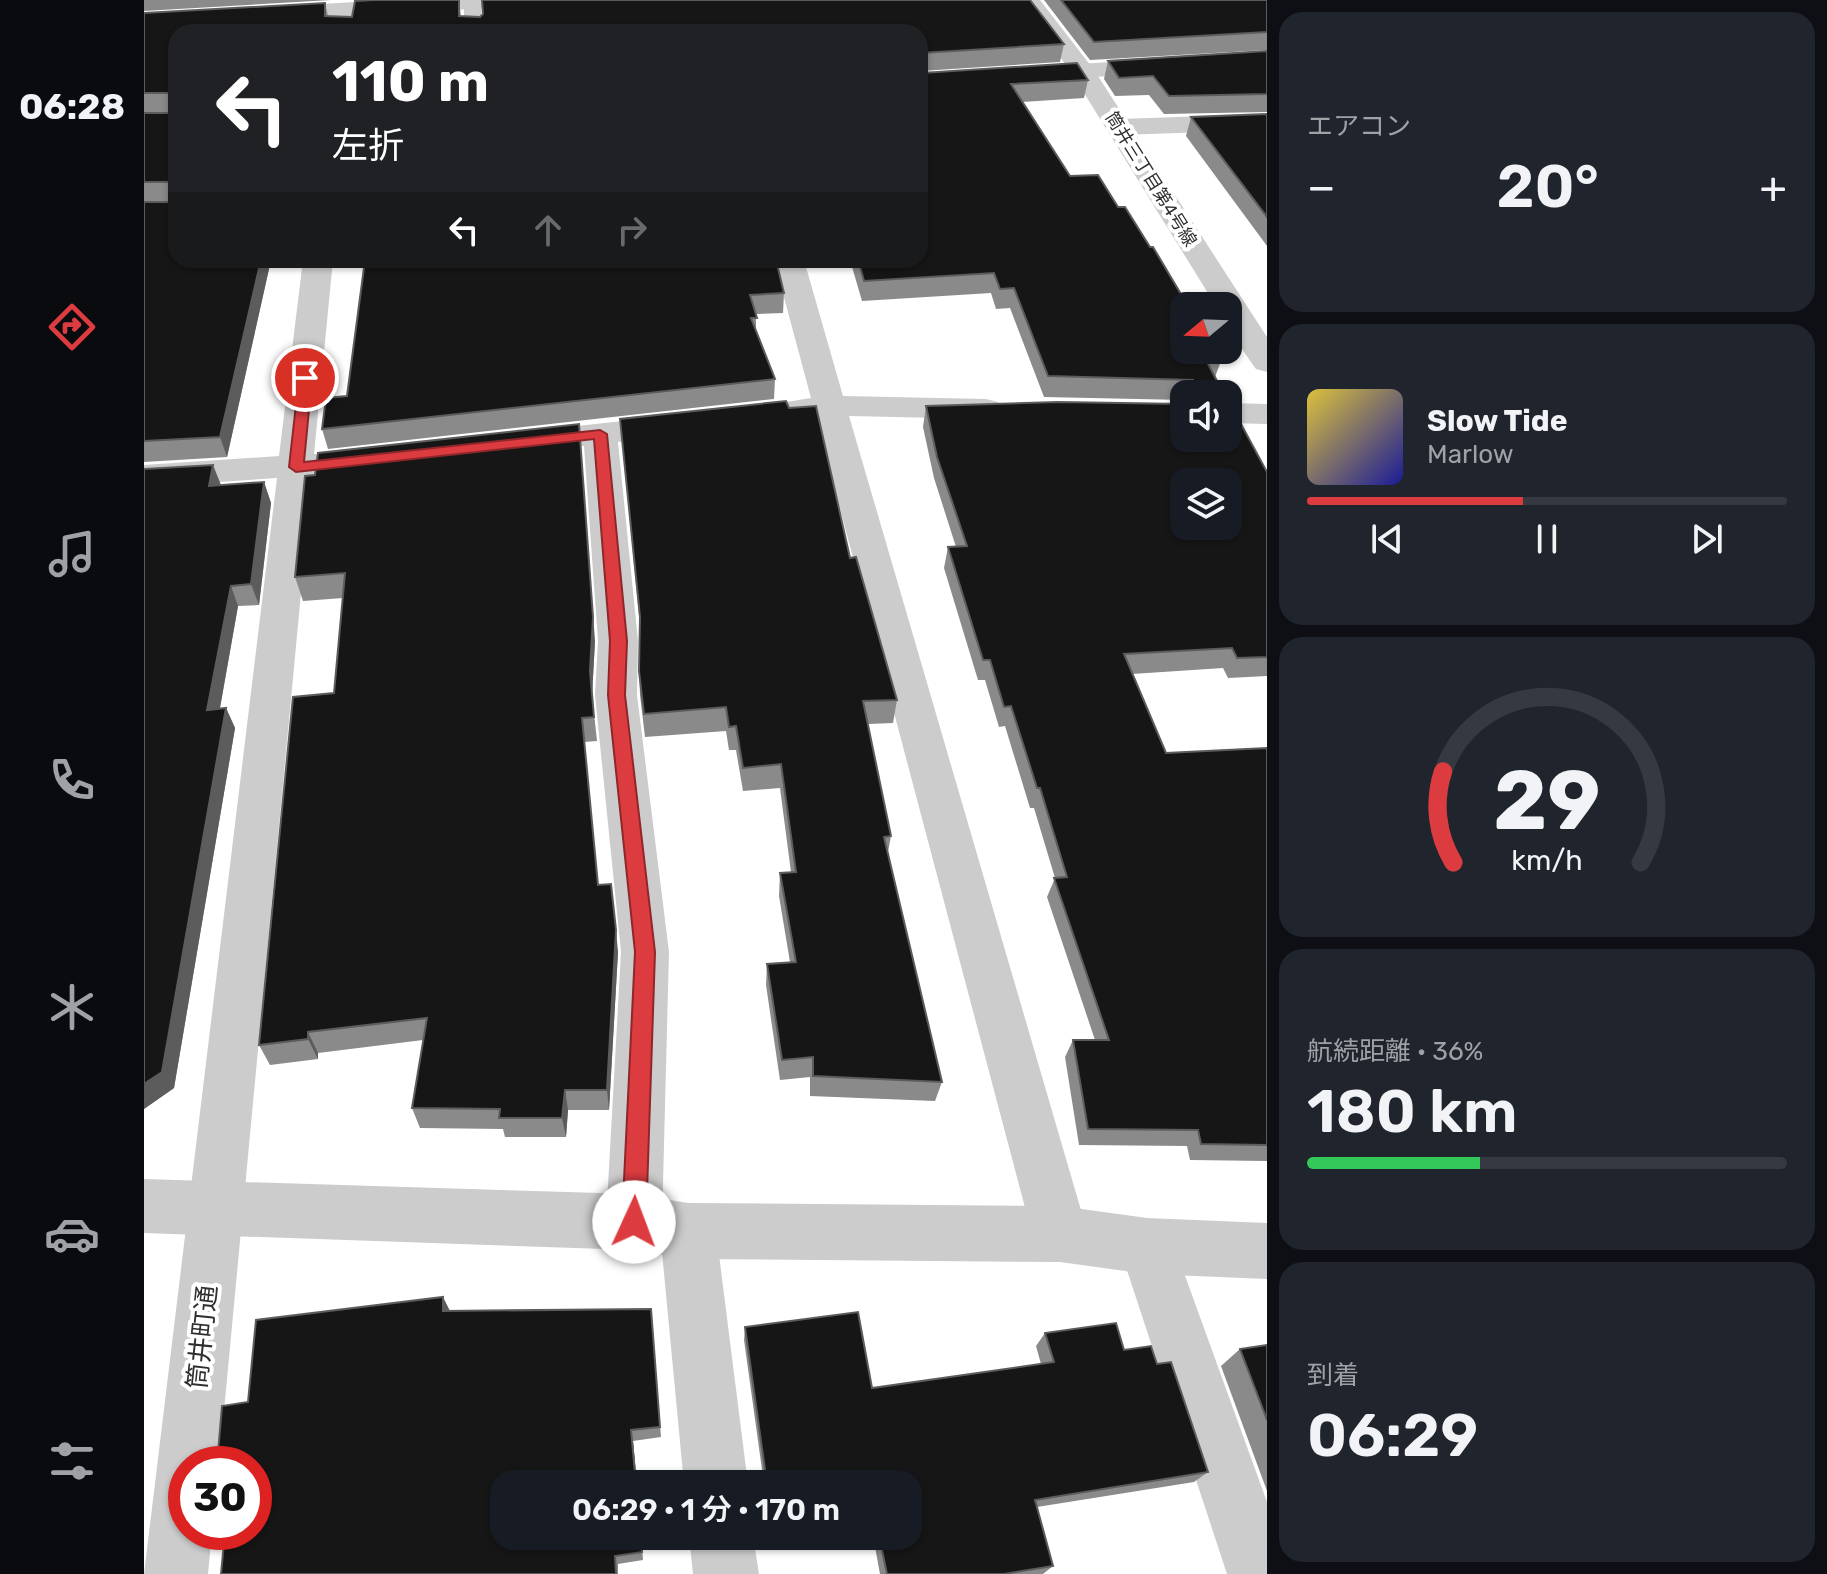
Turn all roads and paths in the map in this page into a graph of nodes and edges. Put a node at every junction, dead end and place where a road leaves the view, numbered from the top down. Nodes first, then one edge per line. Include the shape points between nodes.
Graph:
1 (505, 0) edge
2 (1029, 0) edge
3 (472, 2) junction
4 (344, 14) edge
5 (252, 15) edge
6 (473, 24) edge
7 (1267, 59) edge
8 (1082, 70) junction
9 (928, 80) edge
10 (1267, 122) edge
11 (1119, 127) junction
12 (317, 268) edge
13 (791, 268) edge
14 (1266, 360) edge
15 (830, 406) junction
16 (1015, 409) edge
17 (1242, 413) edge
18 (1267, 414) edge
19 (600, 434) junction
20 (494, 445) edge
21 (357, 460) edge
22 (296, 467) junction
23 (144, 476) edge
24 (144, 1206) edge
25 (216, 1209) junction
26 (661, 1226) junction
27 (1060, 1234) junction
28 (1147, 1246) junction
29 (1267, 1251) edge
30 (190, 1446) edge
31 (713, 1470) edge
32 (178, 1550) edge
33 (723, 1550) edge
34 (175, 1574) edge
35 (726, 1574) edge
36 (1260, 1574) edge

1 - 3 street
2 - 8 street, 筒井三丁目第4号線
3 - 4 street
3 - 6 lane
4 - 5 street
7 - 8 street
8 - 9 street
8 - 11 street, 筒井三丁目第4号線
10 - 11 street
11 - 14 street, 筒井三丁目第4号線
12 - 22 street, 筒井町通
13 - 15 street
15 - 16 street
15 - 19 street
15 - 27 street
17 - 18 street
19 - 20 street
19 - 26 street via 618,641 616,695 645,952
21 - 22 street
22 - 23 street
22 - 25 street, 筒井町通
24 - 25 street
25 - 26 street
25 - 30 street, 筒井町通
26 - 27 street
26 - 31 street
27 - 28 street
28 - 29 street
28 - 36 street
32 - 34 street
33 - 35 street

